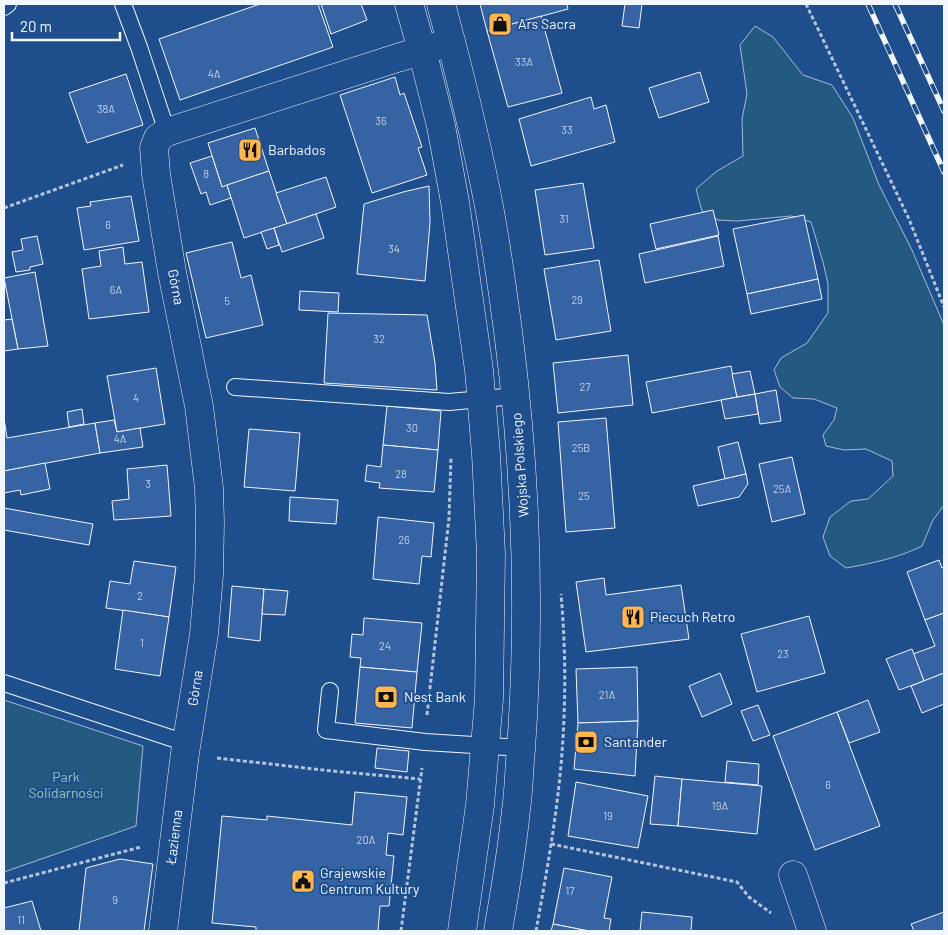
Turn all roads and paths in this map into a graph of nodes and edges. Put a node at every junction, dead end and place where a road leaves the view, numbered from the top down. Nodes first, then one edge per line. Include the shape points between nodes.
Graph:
1 (8, 4) edge
2 (123, 4) edge
3 (409, 4) edge
4 (441, 4) edge
5 (806, 4) edge
6 (4, 8) edge
7 (451, 42) junction
8 (422, 50) junction
9 (161, 143) junction
10 (4, 208) edge
11 (944, 307) edge
12 (235, 387) dead end
13 (515, 396) junction
14 (482, 400) junction
15 (4, 683) edge
16 (330, 691) dead end
17 (186, 743) junction
18 (485, 745) junction
19 (521, 748) junction
20 (217, 758) dead end
21 (420, 778) dead end
22 (418, 799) dead end
23 (555, 813) dead end
24 (174, 838) junction
25 (551, 844) junction
26 (793, 875) dead end
27 (4, 883) edge
28 (775, 916) dead end
29 (162, 931) edge
30 (401, 931) edge
31 (462, 931) edge
32 (498, 931) edge
33 (536, 931) edge
34 (812, 931) edge

1 - 6 lane
2 - 9 lane via 139,47
3 - 8 main road
4 - 7 main road, Wojska Polskiego
5 - 11 path via 909,219
7 - 8 main road
7 - 13 main road, Wojska Polskiego via 488,198
8 - 9 main road
8 - 14 main road via 455,202
9 - 10 path
9 - 17 main road, Górna via 156,174 199,406 209,488 209,575 204,634
12 - 14 lane via 449,402
13 - 14 lane
13 - 19 main road, Wojska Polskiego via 526,553 525,697
14 - 18 main road via 490,554 489,699
15 - 17 lane
16 - 18 lane via 326,730 425,742
17 - 24 main road, Łazienna
18 - 19 lane
18 - 31 main road
19 - 32 main road, Wojska Polskiego via 516,818
20 - 21 path
22 - 30 path
23 - 25 path
24 - 27 path
24 - 29 main road, Łazienna
25 - 28 path via 737,882 748,897
25 - 33 path
26 - 34 main road

